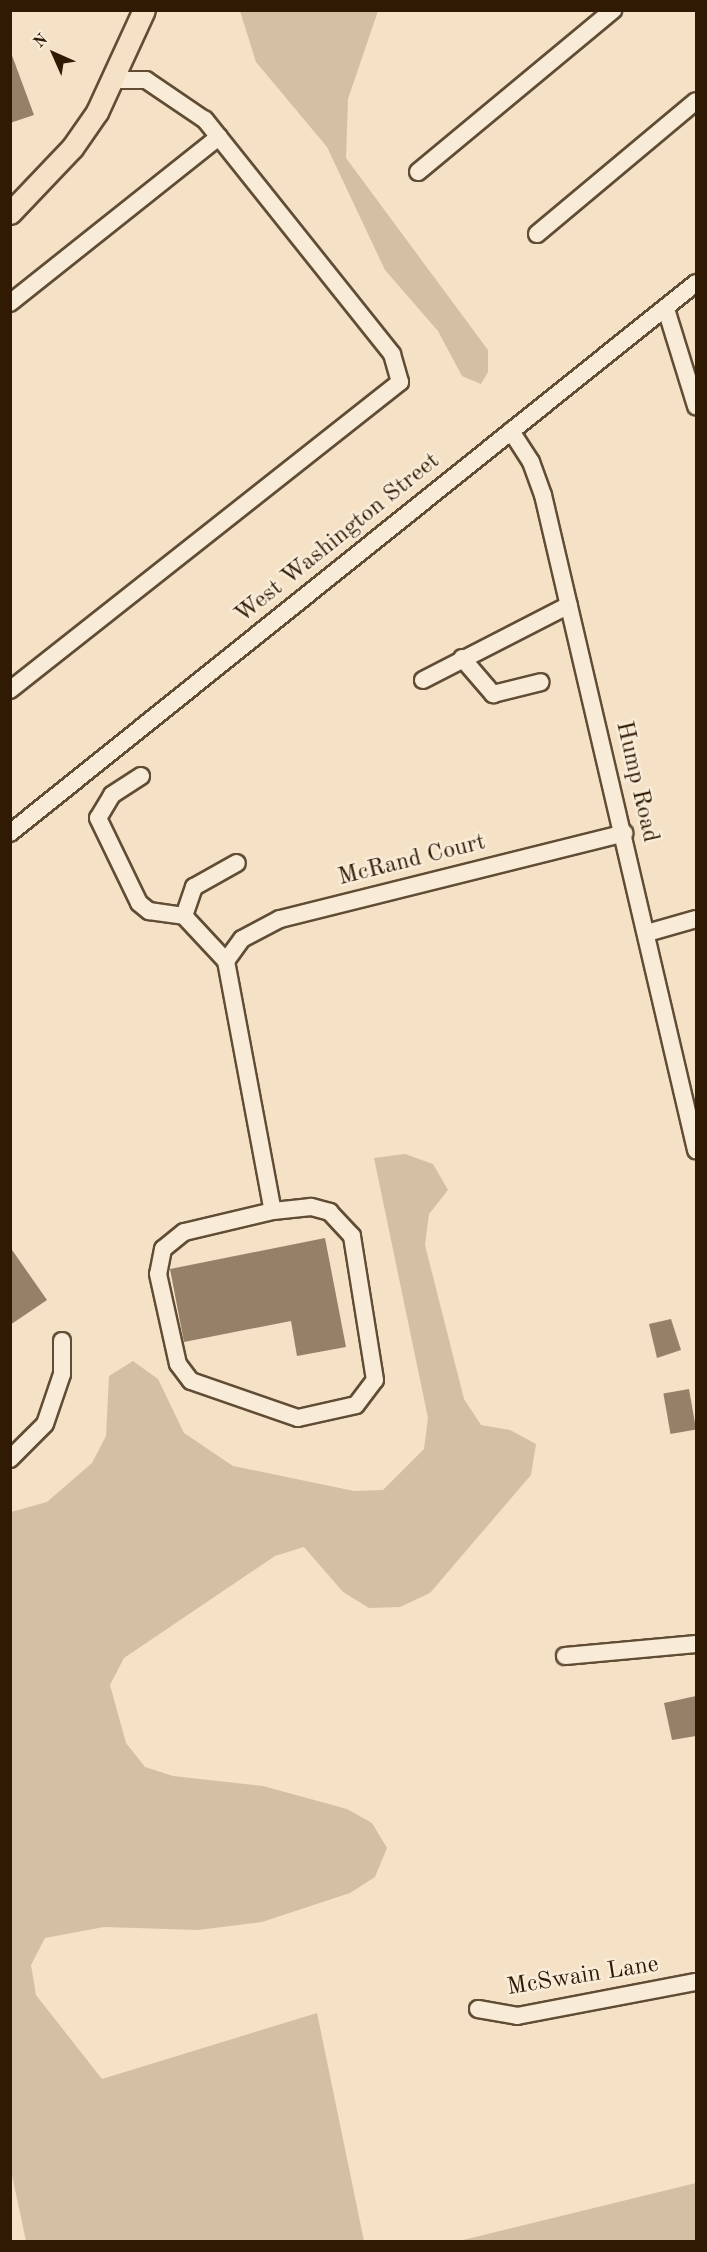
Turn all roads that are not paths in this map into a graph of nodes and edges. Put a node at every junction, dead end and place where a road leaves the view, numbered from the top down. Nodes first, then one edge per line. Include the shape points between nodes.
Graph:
1 (144, 10) edge
2 (613, 10) edge
3 (116, 80) junction
4 (696, 101) edge
5 (219, 137) junction
6 (418, 172) dead end
7 (10, 213) edge
8 (537, 234) dead end
9 (696, 283) edge
10 (10, 303) edge
11 (666, 309) junction
12 (696, 406) edge
13 (511, 432) junction
14 (569, 605) junction
15 (462, 658) junction
16 (423, 680) dead end
17 (541, 682) dead end
18 (10, 690) edge
19 (141, 776) dead end
20 (10, 833) edge
21 (624, 833) junction
22 (237, 863) dead end
23 (184, 916) junction
24 (696, 919) edge
25 (647, 933) junction
26 (226, 961) junction
27 (695, 1139) edge
28 (273, 1210) junction
29 (62, 1341) dead end
30 (10, 1459) edge
31 (696, 1644) edge
32 (565, 1656) dead end
33 (696, 1982) edge
34 (478, 2009) dead end

1 - 3 main road
2 - 6 street
3 - 5 street via 146,80 185,102
3 - 7 main road via 72,148
4 - 8 street
5 - 10 street
5 - 18 street via 392,354 400,382
9 - 11 street, West Washington Street
11 - 12 street
11 - 13 street, West Washington Street
13 - 14 street, Hump Road via 531,462 543,495
13 - 20 street, West Washington Street
14 - 15 street
14 - 21 street, Hump Road
15 - 16 street
15 - 17 street via 492,694
19 - 23 street via 112,795 98,818 139,903 149,911
21 - 25 street, Hump Road
21 - 26 street, McRand Court via 280,919 242,939
22 - 23 street via 194,887
23 - 26 street
24 - 25 street
25 - 27 street, Hump Road
26 - 28 street
28 - 28 street via 184,1232 163,1249 158,1274 178,1364 192,1381 298,1418 356,1405 375,1380 352,1236 330,1212 311,1207
29 - 30 street via 62,1374 49,1415 32,1443
31 - 32 street
33 - 34 street, McSwain Lane via 517,2016

